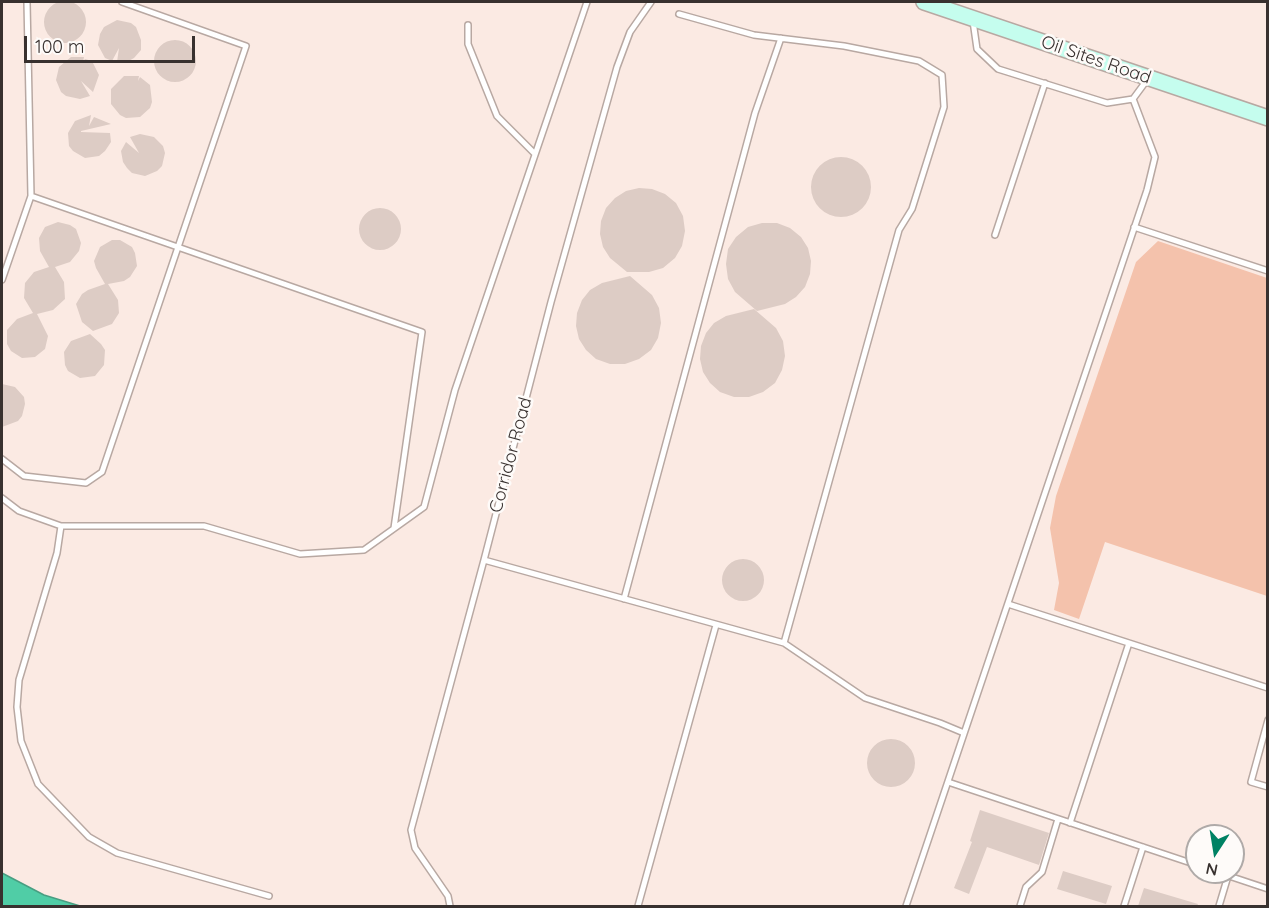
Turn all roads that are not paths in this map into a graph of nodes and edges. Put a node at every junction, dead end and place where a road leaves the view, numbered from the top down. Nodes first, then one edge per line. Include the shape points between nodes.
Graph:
1 (27, 2) edge
2 (122, 2) edge
3 (587, 2) edge
4 (651, 2) edge
5 (924, 2) edge
6 (679, 14) dead end
7 (972, 18) junction
8 (468, 25) dead end
9 (781, 39) junction
10 (1148, 78) junction
11 (1045, 84) junction
12 (1133, 99) junction
13 (1268, 118) edge
14 (535, 154) junction
15 (31, 196) junction
16 (1134, 227) junction
17 (995, 235) dead end
18 (179, 247) junction
19 (1268, 271) edge
20 (2, 280) edge
21 (2, 459) edge
22 (2, 498) edge
23 (61, 526) junction
24 (394, 528) junction
25 (484, 560) junction
26 (624, 599) junction
27 (1008, 604) junction
28 (716, 625) junction
29 (784, 643) junction
30 (1130, 643) junction
31 (1268, 688) edge
32 (1268, 720) edge
33 (964, 733) junction
34 (948, 782) junction
35 (1268, 787) edge
36 (1058, 819) junction
37 (1070, 823) junction
38 (1143, 847) junction
39 (1185, 861) edge
40 (1245, 882) edge
41 (1226, 884) edge
42 (1268, 889) edge
43 (269, 896) dead end
44 (450, 906) edge
45 (638, 906) edge
46 (906, 906) edge
47 (1020, 906) edge
48 (1124, 906) edge
49 (1219, 906) edge

1 - 15 lane
2 - 18 lane via 246,46
3 - 14 lane
4 - 25 lane, Corridor Road via 630,32 617,67
5 - 7 street, Oil Sites Road
6 - 9 lane
7 - 10 street, Oil Sites Road
7 - 11 lane via 977,49 998,69
8 - 14 lane via 468,44 497,116
9 - 26 lane via 755,113
9 - 29 lane via 844,46 919,61 942,75 944,106 912,209 899,230
10 - 12 lane
10 - 13 street, Oil Sites Road
11 - 12 lane via 1107,103
11 - 17 lane
12 - 16 lane via 1155,157
14 - 24 lane via 455,390 424,507
15 - 18 lane
15 - 20 lane
16 - 19 lane
16 - 27 lane
18 - 21 lane via 102,472 86,483 24,476
18 - 24 lane via 422,332
22 - 23 lane via 20,512
23 - 24 lane via 204,526 300,554 364,550
23 - 43 lane via 57,553 20,680 17,707 21,741 38,784 89,837 117,852
25 - 26 lane
25 - 44 lane, Corridor Road via 411,830 415,848 448,896
26 - 28 lane
27 - 30 lane
27 - 33 lane
28 - 29 lane
28 - 45 lane
29 - 33 lane via 865,698
30 - 31 lane
30 - 37 lane
32 - 35 lane via 1251,782
33 - 34 lane
34 - 36 lane
34 - 46 lane
36 - 37 lane
36 - 47 lane via 1042,872 1026,887
37 - 38 lane
38 - 39 lane
38 - 48 lane
40 - 42 lane
41 - 49 lane

